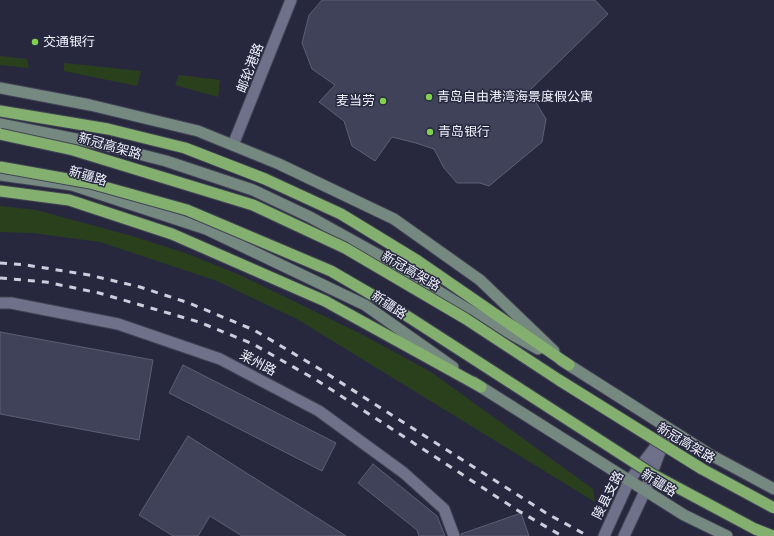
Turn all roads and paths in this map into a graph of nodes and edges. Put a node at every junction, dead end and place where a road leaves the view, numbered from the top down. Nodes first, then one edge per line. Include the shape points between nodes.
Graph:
1 (291, 0) edge
2 (0, 88) edge
3 (0, 111) edge
4 (0, 124) edge
5 (0, 134) edge
6 (233, 146) junction
7 (0, 167) edge
8 (0, 175) edge
9 (0, 191) edge
10 (0, 303) edge
11 (569, 365) junction
12 (481, 388) junction
13 (668, 429) junction
14 (629, 481) junction
15 (774, 489) edge
16 (645, 491) junction
17 (774, 508) edge
18 (454, 536) edge
19 (604, 536) edge
20 (624, 536) edge
21 (727, 536) edge
22 (773, 536) edge

1 - 6 street, 邮轮港路
2 - 6 main road via 106,108 198,131
3 - 11 highway via 108,130 185,148 265,180 341,214 418,261
4 - 11 main road via 152,157 253,190 310,217 384,258 482,318
5 - 17 highway, 新冠高架路, bridge via 73,150 253,205 345,248 466,319 702,470
6 - 11 main road via 279,164 394,219 480,280
7 - 22 highway, bridge via 90,182 187,210 331,271 400,312 652,474
8 - 12 main road, 新疆路 via 72,185 206,229 365,305
9 - 12 highway via 69,200 172,234 325,300
10 - 18 street, 莱州路 via 118,324 220,359 319,411 404,473 444,509
11 - 13 main road
12 - 14 main road, 新疆路
13 - 14 street, 陵县支路
13 - 15 main road
13 - 16 street
14 - 16 main road, 新疆路
14 - 19 street, 陵县支路
16 - 20 street
16 - 21 main road, 新疆路 via 684,515

